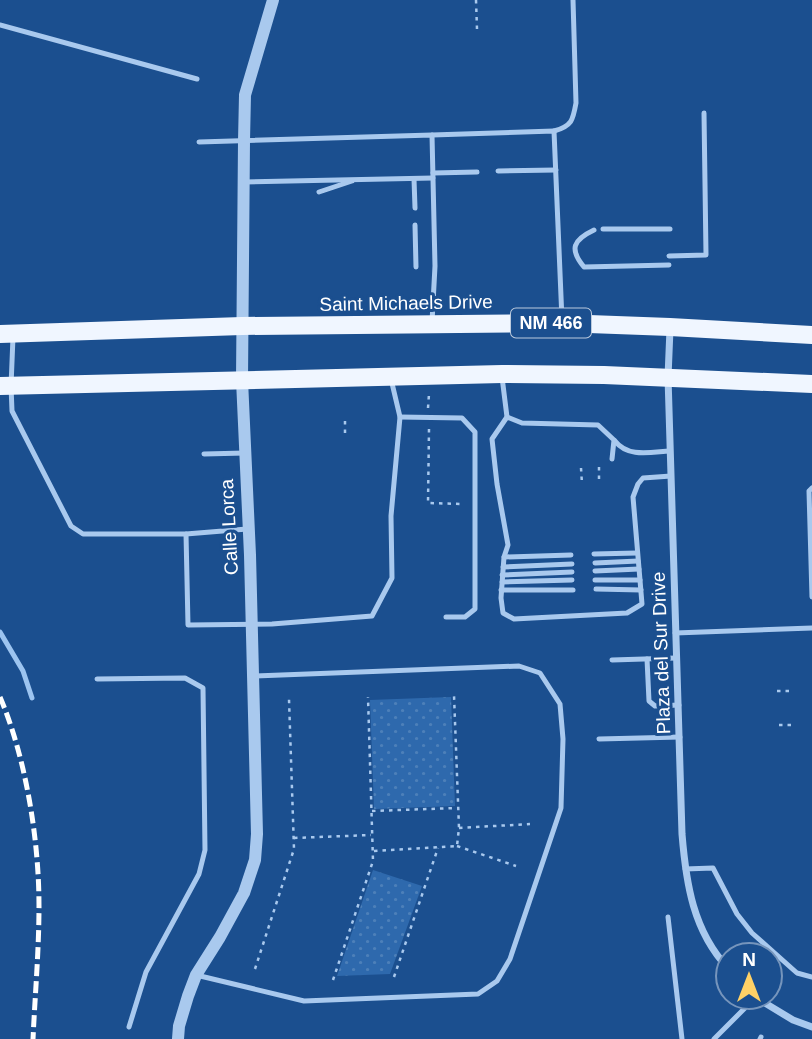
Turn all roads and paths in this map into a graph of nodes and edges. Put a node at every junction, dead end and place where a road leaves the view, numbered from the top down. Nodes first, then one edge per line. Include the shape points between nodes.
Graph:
1 (273, 0) edge
2 (476, 0) edge
3 (573, 0) edge
4 (0, 25) edge
5 (477, 29) dead end
6 (197, 79) dead end
7 (704, 113) dead end
8 (554, 131) junction
9 (432, 135) junction
10 (244, 141) junction
11 (199, 142) dead end
12 (556, 170) junction
13 (498, 171) dead end
14 (477, 172) dead end
15 (433, 176) junction
16 (358, 179) junction
17 (414, 179) junction
18 (244, 182) junction
19 (318, 192) dead end
20 (415, 208) dead end
21 (415, 225) dead end
22 (603, 229) dead end
23 (670, 229) dead end
24 (594, 230) dead end
25 (669, 256) dead end
26 (669, 265) dead end
27 (416, 267) dead end
28 (432, 323) junction
29 (562, 323) junction
30 (242, 326) junction
31 (670, 327) junction
32 (7, 334) edge
33 (812, 335) edge
34 (502, 374) junction
35 (391, 376) junction
36 (668, 377) junction
37 (242, 380) junction
38 (812, 384) edge
39 (5, 386) edge
40 (429, 394) dead end
41 (428, 411) dead end
42 (400, 417) junction
43 (507, 417) junction
44 (345, 421) dead end
45 (429, 422) dead end
46 (345, 435) dead end
47 (614, 440) junction
48 (670, 451) junction
49 (245, 453) junction
50 (204, 454) dead end
51 (612, 459) dead end
52 (599, 467) dead end
53 (581, 468) dead end
54 (671, 476) junction
55 (582, 484) dead end
56 (599, 484) dead end
57 (812, 488) edge
58 (460, 504) dead end
59 (248, 529) junction
60 (186, 534) junction
61 (637, 553) junction
62 (594, 554) dead end
63 (571, 555) dead end
64 (504, 557) junction
65 (638, 561) junction
66 (595, 563) dead end
67 (503, 567) junction
68 (639, 569) junction
69 (595, 571) dead end
70 (502, 578) junction
71 (572, 580) dead end
72 (596, 580) dead end
73 (640, 580) junction
74 (596, 589) dead end
75 (501, 590) junction
76 (573, 590) dead end
77 (641, 590) junction
78 (812, 597) edge
79 (446, 617) dead end
80 (252, 625) junction
81 (812, 628) edge
82 (675, 633) junction
83 (676, 658) junction
84 (647, 659) junction
85 (612, 660) dead end
86 (253, 676) junction
87 (97, 679) dead end
88 (777, 691) dead end
89 (792, 691) dead end
90 (454, 695) dead end
91 (368, 697) dead end
92 (289, 699) dead end
93 (678, 705) junction
94 (779, 725) dead end
95 (793, 725) dead end
96 (680, 737) junction
97 (599, 739) dead end
98 (457, 807) junction
99 (372, 811) junction
100 (530, 824) dead end
101 (459, 828) junction
102 (372, 835) junction
103 (294, 838) junction
104 (457, 846) junction
105 (438, 848) junction
106 (373, 851) junction
107 (516, 866) dead end
108 (685, 869) junction
109 (668, 917) dead end
110 (714, 948) edge
111 (255, 969) dead end
112 (196, 975) junction
113 (394, 977) dead end
114 (812, 977) edge
115 (333, 980) dead end
116 (741, 1011) edge
117 (778, 1011) edge
118 (129, 1027) dead end
119 (812, 1027) edge
120 (178, 1039) edge
121 (682, 1039) edge
122 (713, 1039) edge

1 - 10 street, Calle Lorca via 245,94
2 - 5 path
3 - 8 lane via 576,103 573,120
4 - 6 lane
7 - 25 lane via 706,255
8 - 9 lane
8 - 12 lane
9 - 10 lane
9 - 15 lane
10 - 11 lane
10 - 18 street, Calle Lorca
12 - 13 lane
12 - 29 lane
14 - 15 lane
15 - 17 lane
15 - 28 lane
16 - 17 lane
16 - 18 lane
16 - 19 lane
17 - 20 lane
18 - 30 street, Calle Lorca
21 - 27 lane
22 - 23 lane
24 - 26 lane via 575,246 584,267
28 - 29 main road, Saint Michaels Drive / NM 466
28 - 30 main road, Saint Michaels Drive / NM 466
29 - 31 main road, Saint Michaels Drive / NM 466
30 - 32 main road, Saint Michaels Drive / NM 466
30 - 37 street, Calle Lorca
31 - 33 main road, Saint Michaels Drive / NM 466
31 - 36 street, Plaza del Sur Drive
32 - 39 lane
34 - 35 main road
34 - 36 main road
34 - 43 lane
35 - 37 main road
35 - 42 lane
36 - 38 main road
36 - 48 street, Plaza del Sur Drive
37 - 39 main road
37 - 49 street, Calle Lorca
39 - 60 lane via 12,411 71,526 83,534
40 - 41 path
42 - 79 lane via 461,418 475,432 475,609 465,617
42 - 80 lane via 391,516 392,578 372,617
43 - 47 lane via 522,423 598,425
43 - 64 lane via 492,439 508,545
44 - 46 path
45 - 58 path via 428,503
47 - 48 lane via 630,452
47 - 51 lane
48 - 54 street, Plaza del Sur Drive
49 - 50 lane
49 - 59 street, Calle Lorca
52 - 56 path
53 - 55 path
54 - 61 lane via 643,478 632,497
54 - 82 street, Plaza del Sur Drive
57 - 78 lane
59 - 60 lane
59 - 80 street, Calle Lorca
60 - 80 lane via 188,625
61 - 62 lane
61 - 65 lane
63 - 64 lane
64 - 67 lane
65 - 66 lane
65 - 68 lane
67 - 70 lane
67 - 70 lane via 572,568
68 - 69 lane
68 - 73 lane
70 - 71 lane
70 - 75 lane
72 - 73 lane
73 - 77 lane
74 - 77 lane
75 - 76 lane
75 - 77 lane via 503,613 514,619 627,613 642,604
80 - 86 street, Calle Lorca
81 - 82 lane
82 - 83 street, Plaza del Sur Drive
83 - 84 lane
83 - 93 street, Plaza del Sur Drive
84 - 85 lane
84 - 93 lane via 649,701 655,706
86 - 112 street, Calle Lorca via 256,860 244,893
86 - 112 lane via 519,666 540,673 559,704 561,808 510,959 497,981 478,994 304,1001
87 - 118 lane via 185,678 203,688 205,850 199,874 146,972
88 - 89 path
90 - 98 path
91 - 99 path
92 - 103 path
93 - 96 street, Plaza del Sur Drive
94 - 95 path
96 - 97 lane
96 - 108 street, Plaza del Sur Drive
98 - 99 path
98 - 101 path
99 - 102 path
100 - 101 path
101 - 104 path
102 - 103 path
102 - 106 path
103 - 111 path
104 - 105 path
104 - 107 path
105 - 106 path
105 - 113 path
106 - 115 path
108 - 110 street, Plaza del Sur Drive via 690,896
108 - 114 lane via 713,868 752,933 797,974
109 - 121 lane
112 - 120 street, Calle Lorca
116 - 122 lane
117 - 119 street

